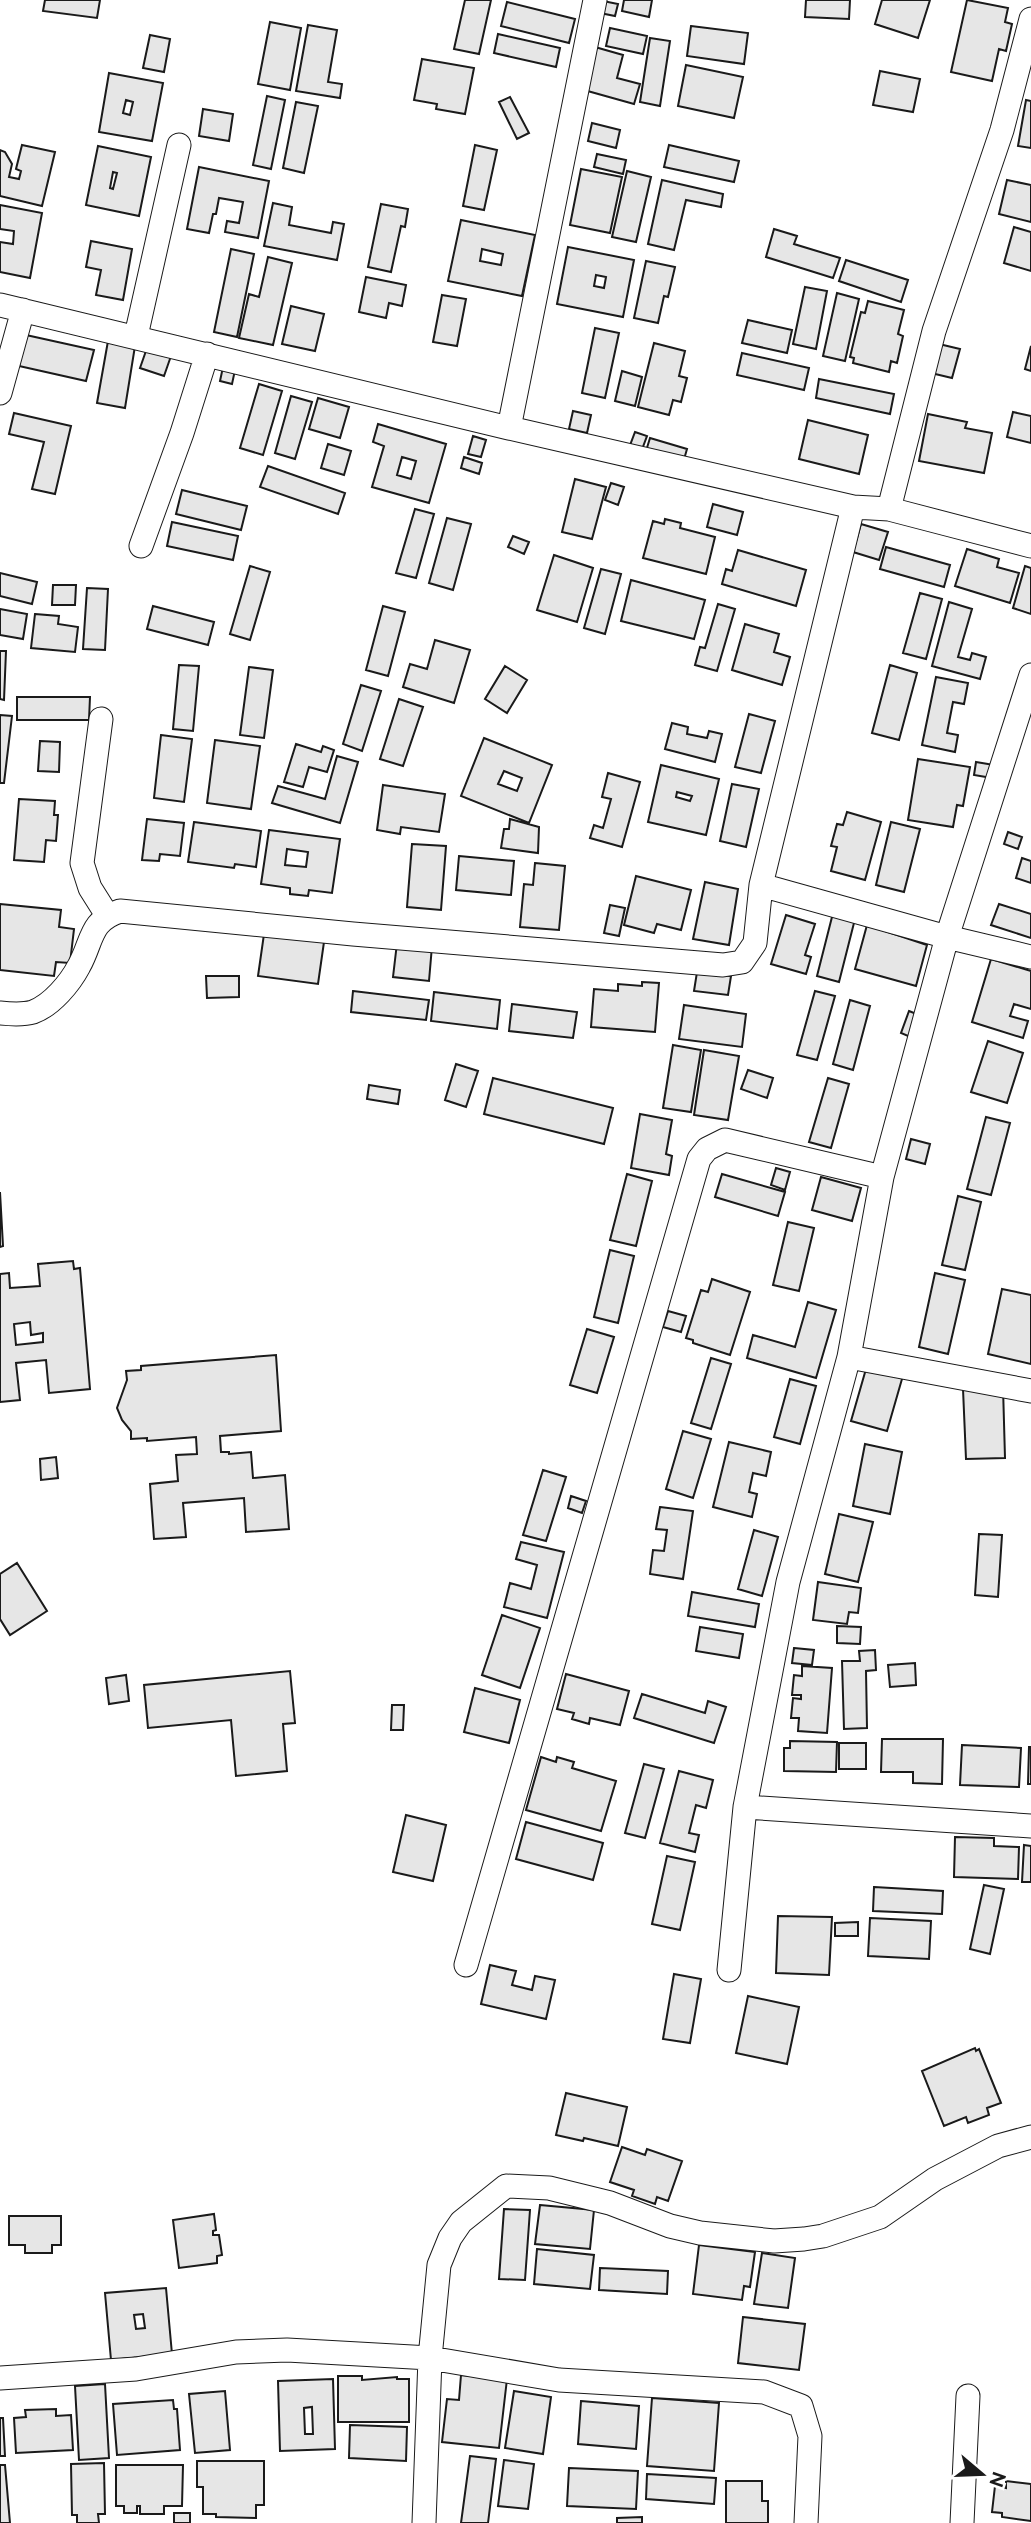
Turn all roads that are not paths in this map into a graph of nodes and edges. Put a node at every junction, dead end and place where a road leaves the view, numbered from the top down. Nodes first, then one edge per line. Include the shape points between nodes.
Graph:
1 (595, 0) edge
2 (1031, 19) edge
3 (180, 145) dead end
4 (0, 305) edge
5 (23, 310) junction
6 (136, 336) junction
7 (206, 354) junction
8 (0, 393) edge
9 (509, 428) junction
10 (853, 507) junction
11 (889, 509) junction
12 (141, 546) dead end
13 (1031, 546) edge
14 (1031, 675) edge
15 (101, 719) dead end
16 (761, 885) junction
17 (107, 915) junction
18 (947, 937) junction
19 (1031, 957) edge
20 (0, 1013) edge
21 (882, 1177) junction
22 (849, 1357) junction
23 (1031, 1391) edge
24 (745, 1807) junction
25 (1031, 1826) edge
26 (466, 1965) dead end
27 (729, 1970) dead end
28 (1031, 2137) edge
29 (430, 2358) junction
30 (0, 2378) edge
31 (968, 2396) dead end
32 (424, 2523) edge
33 (806, 2523) edge
34 (962, 2523) edge

1 - 9 street
2 - 11 street via 1002,130 934,331
3 - 6 street
4 - 5 street
5 - 6 street
5 - 8 street
6 - 7 street
7 - 9 street
7 - 12 street
9 - 10 street
10 - 11 street
10 - 16 street
11 - 13 street
14 - 18 street
15 - 17 street via 82,863 90,888
16 - 17 street via 755,943 742,962 723,965 120,911
16 - 18 street
17 - 20 street via 97,924 80,965 64,988 33,1012
18 - 19 street
18 - 21 street
21 - 22 street
21 - 26 street via 725,1140 699,1159
22 - 23 street
22 - 24 street via 788,1582
24 - 25 street
24 - 27 street
28 - 29 street via 998,2146 967,2162 880,2217 804,2239 774,2241 700,2233 559,2190 506,2186 461,2222 450,2238 439,2265
29 - 30 street via 287,2350 236,2352 136,2369
29 - 32 street
29 - 33 street via 559,2380 764,2392 801,2406 810,2436
31 - 34 street

